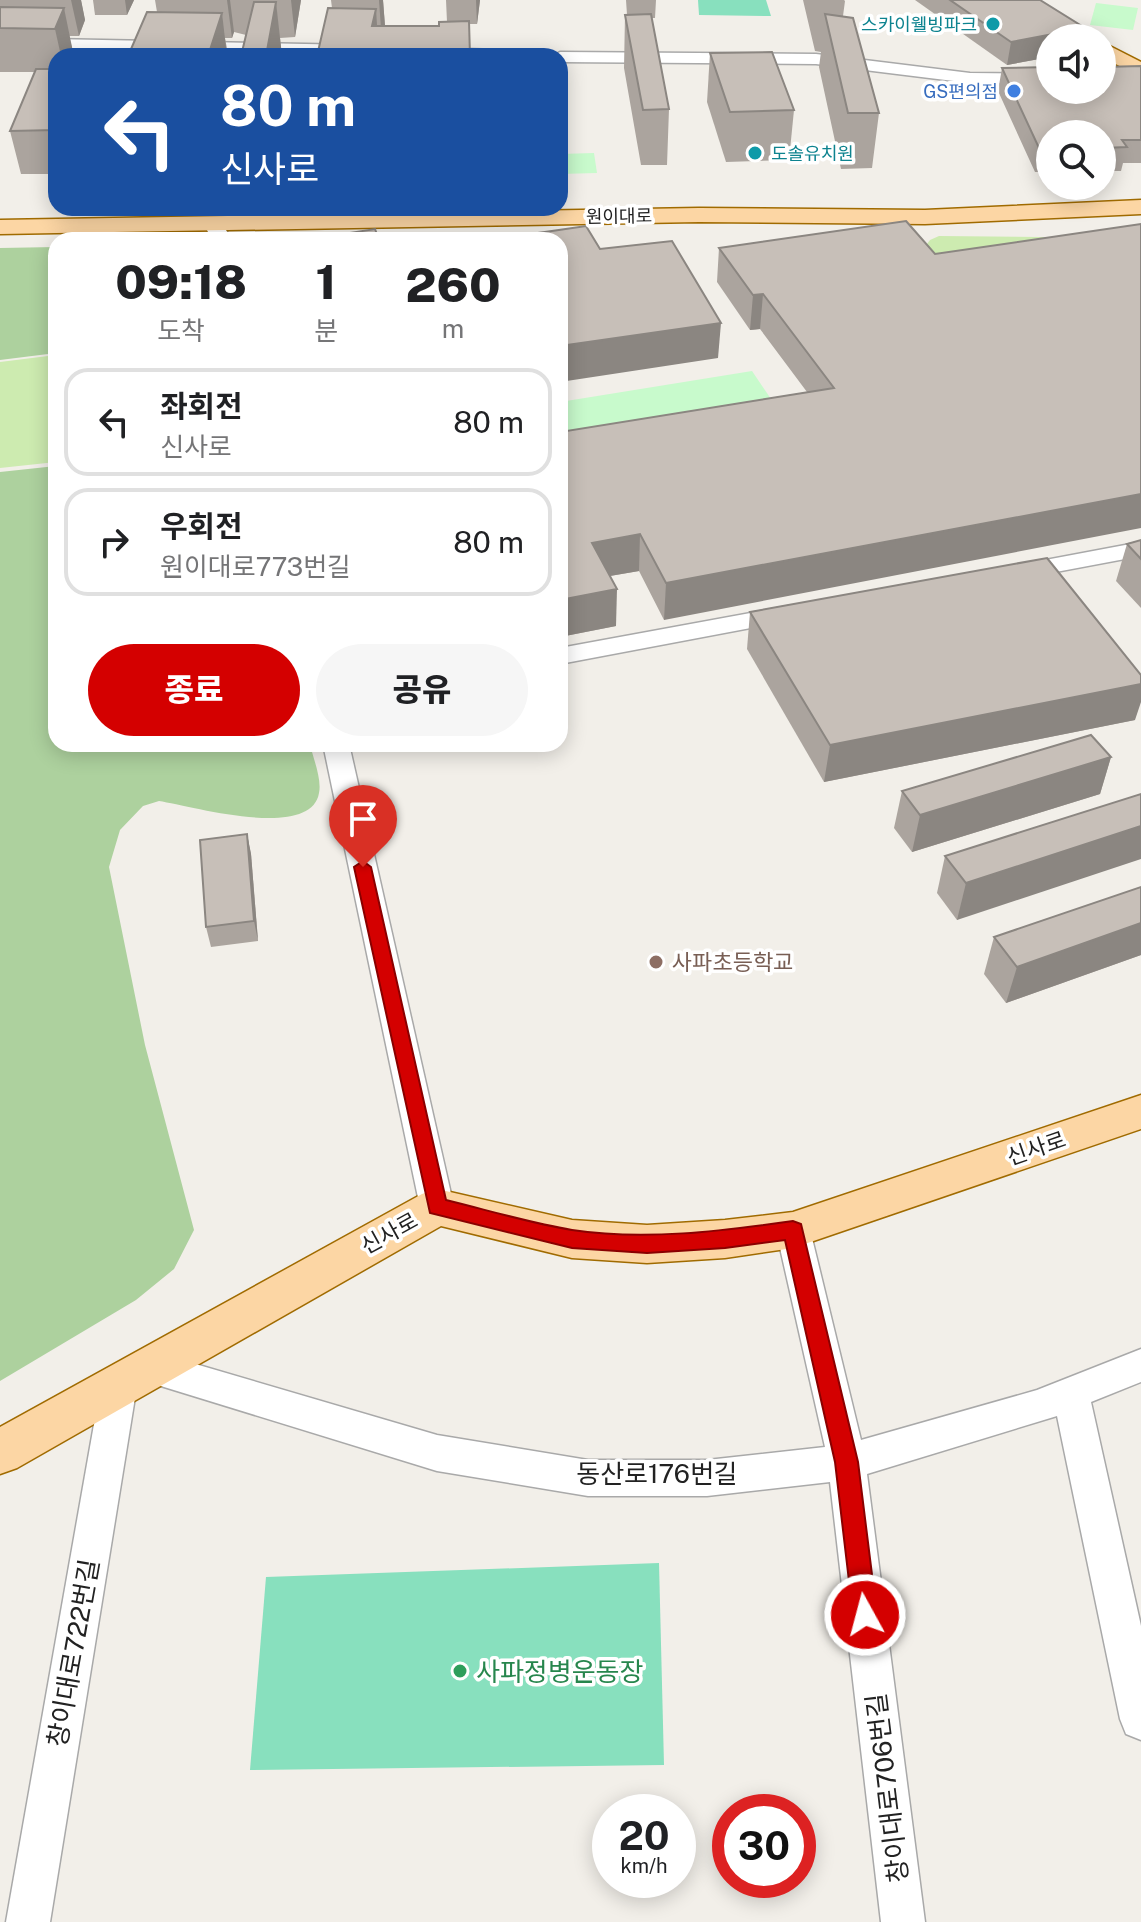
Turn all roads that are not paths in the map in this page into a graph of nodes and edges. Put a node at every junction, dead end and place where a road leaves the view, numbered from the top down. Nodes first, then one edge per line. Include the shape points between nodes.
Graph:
1 (0, 43) edge
2 (316, 48) edge
3 (568, 57) edge
4 (1116, 57) edge
5 (1141, 72) edge
6 (1116, 76) edge
7 (1036, 79) edge
8 (1141, 207) edge
9 (0, 227) edge
10 (218, 232) edge
11 (1141, 549) edge
12 (992, 577) edge
13 (808, 610) edge
14 (568, 655) edge
15 (338, 752) edge
16 (1141, 1112) edge
17 (437, 1207) junction
18 (793, 1230) junction
19 (1141, 1365) edge
20 (135, 1376) junction
21 (1071, 1393) junction
22 (0, 1452) edge
23 (847, 1462) junction
24 (1141, 1719) edge
25 (28, 1922) edge
26 (903, 1922) edge

1 - 2 street
3 - 7 street via 826,59 970,78
4 - 5 main road
5 - 6 street
8 - 10 main road, 원이대로 via 925,217 699,215
9 - 10 main road, 원이대로
11 - 12 street
13 - 14 street
15 - 17 street
16 - 18 main road, 신사로
17 - 18 main road, 신사로 via 572,1239 647,1244
17 - 20 main road, 신사로
18 - 23 street, 창이대로706번길
19 - 21 street, 동산로176번길
20 - 22 main road, 신사로
20 - 23 street, 동산로176번길 via 286,1410 437,1453 588,1478 707,1478
20 - 25 street, 창이대로722번길
21 - 23 street, 동산로176번길
21 - 24 street
23 - 26 street, 창이대로706번길

